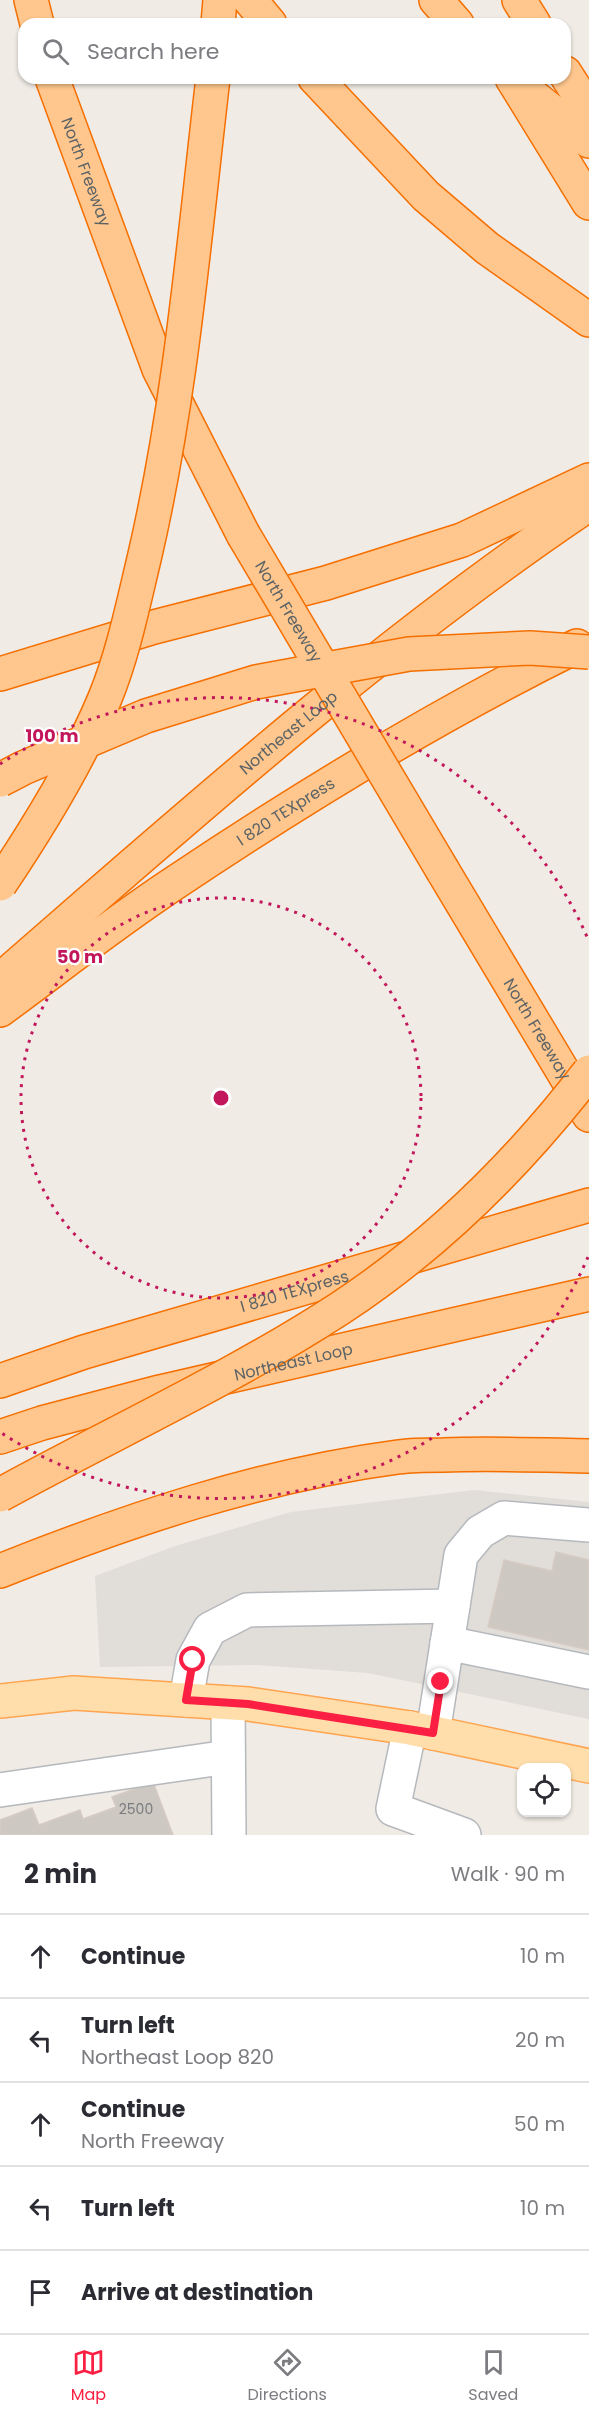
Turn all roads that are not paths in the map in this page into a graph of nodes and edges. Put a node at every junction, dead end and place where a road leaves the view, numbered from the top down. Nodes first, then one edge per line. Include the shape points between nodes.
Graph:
1 (31, 0) edge
2 (220, 0) edge
3 (250, 0) edge
4 (436, 0) edge
5 (463, 0) edge
6 (519, 0) edge
7 (36, 18) edge
8 (218, 18) edge
9 (265, 18) edge
10 (452, 18) edge
11 (474, 18) edge
12 (530, 18) edge
13 (571, 82) edge
14 (54, 84) edge
15 (212, 84) edge
16 (321, 84) edge
17 (516, 84) edge
18 (519, 84) edge
19 (589, 111) edge
20 (589, 141) edge
21 (589, 203) edge
22 (589, 320) edge
23 (589, 480) edge
24 (589, 504) edge
25 (589, 639) edge
26 (589, 652) edge
27 (0, 674) edge
28 (0, 780) edge
29 (0, 884) edge
30 (0, 980) edge
31 (0, 1010) edge
32 (578, 1076) edge
33 (589, 1115) edge
34 (589, 1205) edge
35 (589, 1294) edge
36 (0, 1381) edge
37 (160, 1392) junction
38 (0, 1437) edge
39 (589, 1456) edge
40 (0, 1459) edge
41 (0, 1495) edge
42 (589, 1524) edge
43 (0, 1571) edge
44 (453, 1606) junction
45 (447, 1643) junction
46 (589, 1672) edge
47 (186, 1700) junction
48 (0, 1701) edge
49 (238, 1703) junction
50 (421, 1731) junction
51 (228, 1757) junction
52 (589, 1766) edge
53 (0, 1790) edge
54 (229, 1835) edge
55 (464, 1835) edge

1 - 7 highway
2 - 8 highway
3 - 9 highway
4 - 10 highway
5 - 11 highway
6 - 12 highway
13 - 19 highway
14 - 32 highway, North Freeway, bridge via 159,369 243,534 443,871
15 - 29 highway, bridge via 161,486 129,619 105,698 80,750
16 - 22 highway via 426,196 487,248
17 - 21 highway
18 - 20 highway
23 - 27 highway via 462,540 326,583 154,627
24 - 30 highway, Northeast Loop via 352,679
25 - 31 highway, I 820 TEXpress via 412,735 287,810 171,885
26 - 28 highway, bridge via 530,648 409,654 256,682 146,716
32 - 33 highway, North Freeway
32 - 41 highway, bridge via 559,1111 501,1175 370,1287 279,1345
34 - 36 highway, I 820 TEXpress via 84,1352
35 - 37 highway, Northeast Loop
37 - 38 highway, Northeast Loop
37 - 40 highway
39 - 43 highway via 400,1456 319,1470 196,1501
42 - 44 lane via 504,1518 480,1532 460,1555
44 - 45 lane
44 - 47 lane via 247,1610 210,1629 193,1660
45 - 46 lane
45 - 50 lane
47 - 48 main road via 74,1693
47 - 49 main road
49 - 50 main road
49 - 51 lane
50 - 52 main road
50 - 55 lane via 393,1809
51 - 53 lane
51 - 54 lane

